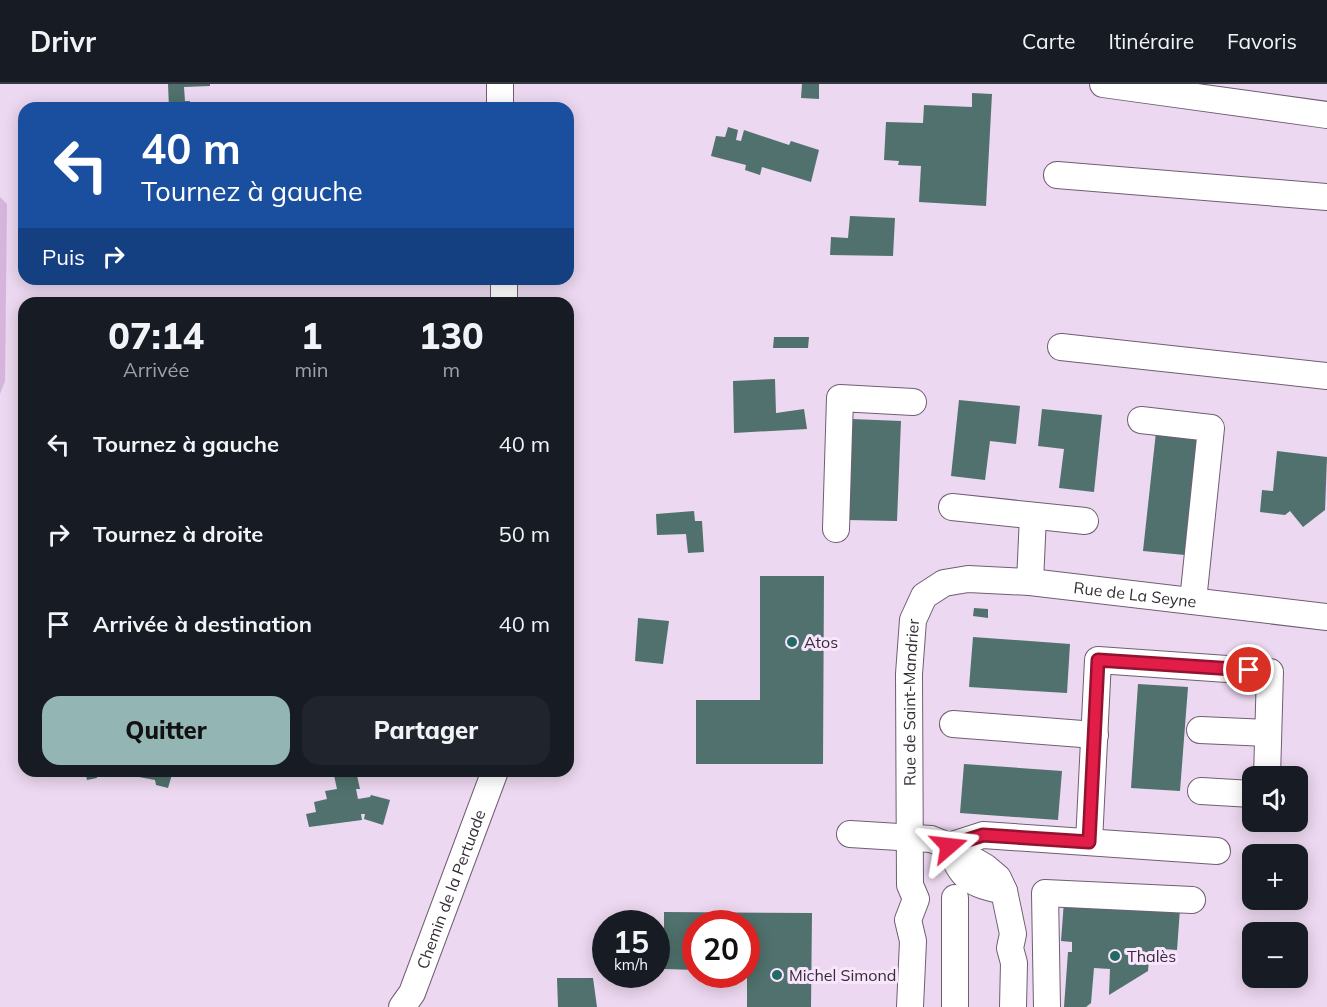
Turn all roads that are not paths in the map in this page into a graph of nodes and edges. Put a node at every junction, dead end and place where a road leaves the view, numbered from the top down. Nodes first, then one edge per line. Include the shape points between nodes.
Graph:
1 (500, 84) edge
2 (1104, 84) edge
3 (500, 102) edge
4 (1327, 115) edge
5 (1057, 175) dead end
6 (1327, 197) edge
7 (1061, 347) dead end
8 (1327, 376) edge
9 (913, 402) dead end
10 (1141, 420) dead end
11 (952, 507) dead end
12 (1034, 516) junction
13 (1085, 521) dead end
14 (836, 529) dead end
15 (1030, 582) junction
16 (944, 583) joint
17 (1193, 601) junction
18 (1327, 617) edge
19 (953, 724) dead end
20 (1200, 730) dead end
21 (1268, 734) junction
22 (1095, 735) junction
23 (1267, 766) edge
24 (493, 777) edge
25 (1201, 790) dead end
26 (1242, 793) edge
27 (850, 834) dead end
28 (910, 836) junction
29 (1089, 842) junction
30 (949, 846) junction
31 (1217, 851) dead end
32 (955, 898) dead end
33 (1192, 900) dead end
34 (1046, 924) junction
35 (1010, 925) junction
36 (402, 1007) edge
37 (910, 1007) edge
38 (955, 1007) edge
39 (1013, 1007) edge
40 (1047, 1007) edge

1 - 3 street
2 - 4 street
5 - 6 street
7 - 8 street
9 - 14 street via 840,398
10 - 17 street via 1211,428
11 - 12 street
12 - 13 street
12 - 15 street
15 - 16 street, Rue de La Seyne via 968,579
15 - 17 street, Rue de La Seyne
16 - 28 street, Rue de Saint-Mandrier via 924,596 913,620 909,674
17 - 18 street, Rue de La Seyne
19 - 22 street
20 - 21 street
21 - 22 street via 1270,672 1098,660
21 - 23 street
22 - 29 street
24 - 36 street, Chemin de la Pertuade via 412,993
25 - 26 street
27 - 28 street
28 - 30 street
28 - 37 street, Rue de Saint-Mandrier via 910,885 916,899 908,920 913,941
29 - 30 street via 983,835
29 - 31 street
30 - 35 street via 998,878
32 - 38 street
33 - 34 street via 1045,893
34 - 35 street
34 - 40 street
35 - 39 street

